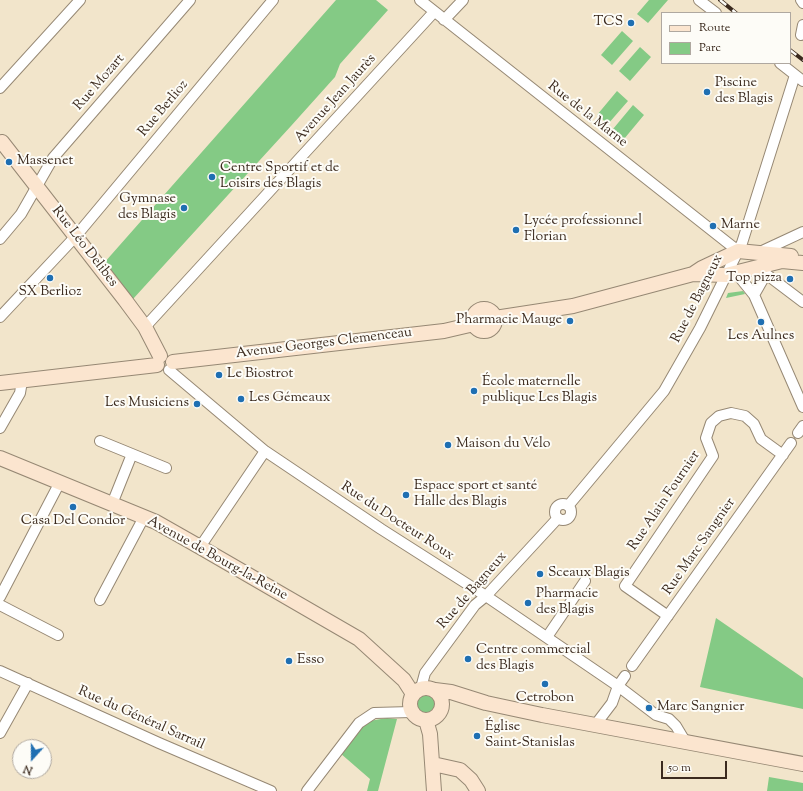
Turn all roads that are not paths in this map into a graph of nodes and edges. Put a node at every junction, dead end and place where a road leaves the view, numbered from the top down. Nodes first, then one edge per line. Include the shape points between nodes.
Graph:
1 (80, 0) edge
2 (190, 0) edge
3 (274, 0) edge
4 (420, 0) edge
5 (463, 0) edge
6 (699, 0) edge
7 (801, 0) edge
8 (803, 3) edge
9 (434, 12) junction
10 (715, 12) edge
11 (444, 20) junction
12 (781, 64) edge
13 (799, 78) edge
14 (0, 88) edge
15 (0, 142) edge
16 (36, 187) junction
17 (803, 232) edge
18 (76, 236) junction
19 (0, 239) edge
20 (774, 250) junction
21 (803, 258) edge
22 (754, 261) junction
23 (803, 263) edge
24 (731, 271) junction
25 (693, 274) junction
26 (711, 275) junction
27 (719, 289) junction
28 (754, 295) junction
29 (803, 302) edge
30 (0, 317) edge
31 (145, 327) junction
32 (165, 363) junction
33 (22, 381) junction
34 (0, 383) edge
35 (803, 407) edge
36 (0, 428) edge
37 (100, 441) dead end
38 (791, 443) dead end
39 (265, 451) junction
40 (132, 454) junction
41 (783, 455) junction
42 (0, 458) edge
43 (166, 468) dead end
44 (60, 482) junction
45 (112, 504) junction
46 (144, 517) junction
47 (200, 547) junction
48 (585, 581) dead end
49 (486, 596) junction
50 (0, 597) edge
51 (100, 600) dead end
52 (0, 605) edge
53 (668, 616) junction
54 (58, 635) dead end
55 (547, 637) junction
56 (632, 666) dead end
57 (0, 671) edge
58 (625, 676) dead end
59 (28, 683) junction
60 (618, 686) junction
61 (423, 691) junction
62 (486, 703) junction
63 (442, 706) junction
64 (411, 712) junction
65 (426, 720) junction
66 (596, 724) junction
67 (0, 733) edge
68 (685, 741) junction
69 (433, 764) junction
70 (803, 764) edge
71 (271, 791) edge
72 (307, 791) edge
73 (434, 791) edge
74 (478, 791) edge

1 - 14 street
2 - 16 street, Rue Mozart via 53,158
3 - 18 street, Rue Berlioz
4 - 9 street, Rue de la Marne
5 - 11 street
6 - 10 street
7 - 8 street
9 - 11 street, Rue de la Marne
9 - 31 street, Avenue Jean Jaurès
11 - 22 street, Rue de la Marne
12 - 13 street
13 - 22 street, Rue de Bagneux via 777,137
15 - 16 street, Rue Léo Delibes
16 - 18 street, Rue Léo Delibes
16 - 19 street, Rue Mozart via 21,214
17 - 20 street
18 - 30 street, Rue Berlioz
18 - 31 street, Rue Léo Delibes
20 - 21 street
20 - 22 street
22 - 23 street
22 - 24 street
22 - 24 street, Rue de Bagneux
22 - 25 street via 702,268
22 - 28 street
22 - 29 street, Rue de la Marne
24 - 26 street
24 - 27 street, Rue de Bagneux
24 - 28 street
25 - 26 street
25 - 32 street, Avenue Georges Clemenceau via 573,306 495,318 491,312 481,310 474,317 474,324 444,330
26 - 27 street
27 - 49 street, Rue de Bagneux via 664,391 571,502 571,513 568,518 558,518
28 - 35 street
31 - 32 street, Rue Léo Delibes
32 - 33 street, Avenue Georges Clemenceau
32 - 39 street, Rue du Docteur Roux
33 - 34 street, Avenue Georges Clemenceau
33 - 36 street via 20,393
37 - 40 street
38 - 41 street, Rue Marc Sangnier
39 - 47 street
39 - 49 street, Rue du Docteur Roux
40 - 43 street
40 - 45 street
41 - 53 street, Rue Marc Sangnier
41 - 53 street, Rue Alain Fournier via 761,439 754,424 745,416 731,413 719,416 711,423 706,438 713,456 624,586
42 - 44 street, Avenue de Bourg-la-Reine
44 - 45 street, Avenue de Bourg-la-Reine
44 - 50 street
45 - 46 street, Avenue de Bourg-la-Reine
46 - 47 street, Avenue de Bourg-la-Reine
46 - 51 street
47 - 61 street, Avenue de Bourg-la-Reine via 359,639 404,680
48 - 55 street
49 - 55 street, Rue du Docteur Roux
49 - 61 street, Rue de Bagneux via 476,605 425,673
52 - 54 street
53 - 56 street, Rue Marc Sangnier
55 - 60 street, Rue du Docteur Roux
57 - 59 street, Rue du Général Sarrail
58 - 60 street
59 - 67 street
59 - 71 street, Rue du Général Sarrail
60 - 66 street via 612,703
60 - 68 street, Rue du Docteur Roux via 656,716 669,719
61 - 62 street via 451,692
61 - 63 street via 440,696
61 - 64 street via 409,706
62 - 63 street via 454,703
62 - 66 street
63 - 65 street via 434,718
64 - 65 street via 419,719
64 - 72 street via 374,713 359,723
65 - 69 street
66 - 68 street
68 - 70 street
69 - 73 street
69 - 74 street via 460,770

